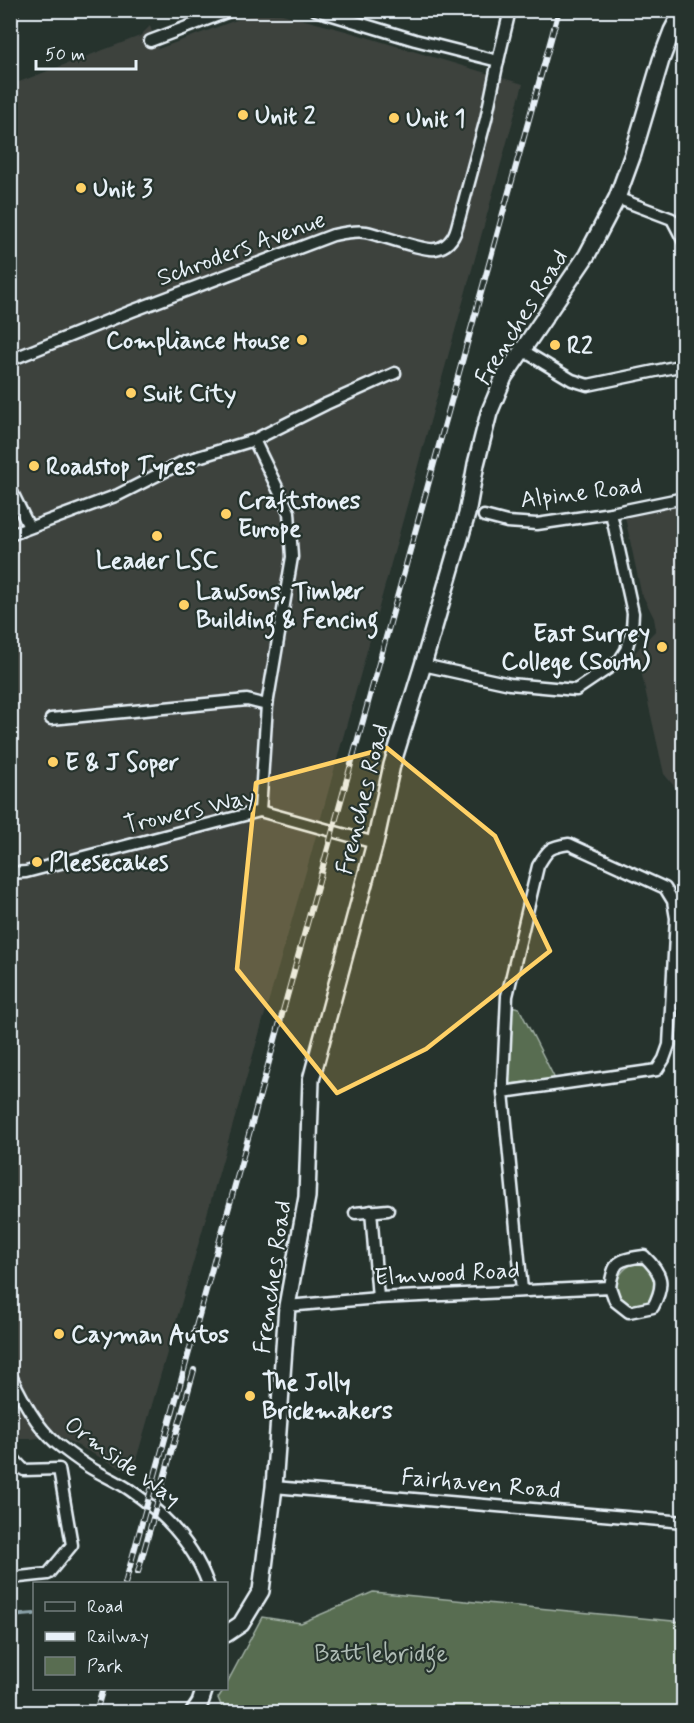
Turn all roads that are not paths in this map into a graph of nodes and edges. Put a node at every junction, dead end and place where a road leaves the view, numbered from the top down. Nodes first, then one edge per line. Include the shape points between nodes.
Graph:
1 (232, 10) edge
2 (316, 10) edge
3 (510, 10) edge
4 (683, 10) edge
5 (210, 14) edge
6 (150, 41) dead end
7 (498, 61) junction
8 (617, 198) junction
9 (684, 242) edge
10 (522, 350) junction
11 (10, 360) edge
12 (684, 365) edge
13 (395, 373) dead end
14 (254, 440) junction
15 (10, 488) edge
16 (684, 498) edge
17 (611, 513) junction
18 (484, 516) dead end
19 (29, 527) junction
20 (10, 535) edge
21 (423, 665) junction
22 (267, 705) junction
23 (51, 719) dead end
24 (260, 811) junction
25 (375, 843) junction
26 (10, 873) edge
27 (503, 1092) junction
28 (388, 1210) dead end
29 (371, 1211) junction
30 (355, 1213) dead end
31 (610, 1287) junction
32 (522, 1290) junction
33 (378, 1298) junction
34 (287, 1306) junction
35 (10, 1374) edge
36 (10, 1455) edge
37 (274, 1487) junction
38 (684, 1522) edge
39 (10, 1578) edge
40 (207, 1582) edge
41 (228, 1633) edge
42 (205, 1690) edge
43 (194, 1713) edge

1 - 5 street
2 - 7 street
3 - 7 street, Schroders Avenue
4 - 8 street, Frenches Road via 661,60
5 - 6 street
7 - 11 street, Schroders Avenue via 458,226 445,246 433,249 363,232 333,235
8 - 9 street via 672,219
8 - 10 street, Frenches Road via 587,255
10 - 12 street via 572,380 588,385
10 - 21 street, Frenches Road via 504,377 489,413 466,514
13 - 14 street
14 - 19 street via 184,461 118,495
14 - 22 street via 289,512 292,556
15 - 19 street
16 - 17 street, Alpine Road
17 - 18 street, Alpine Road via 537,524
17 - 21 street via 633,613 626,650 619,661 576,690 510,684
19 - 20 street
21 - 25 street, Frenches Road via 392,765
22 - 23 street via 247,700
22 - 24 street
24 - 25 street, Trowers Way
24 - 26 street, Trowers Way
25 - 34 street, Frenches Road via 311,1080 307,1197
27 - 27 street via 507,996 543,856 553,846 569,844 665,888 673,901 676,918 669,1046 657,1070
27 - 32 street
28 - 29 street
29 - 30 street
29 - 33 street
31 - 31 street via 612,1269 623,1259 644,1256 657,1268 661,1291 653,1307 629,1312 615,1301
31 - 32 street, Elmwood Road
32 - 33 street, Elmwood Road
33 - 34 street, Elmwood Road
34 - 37 street, Frenches Road
35 - 40 street, Ormside Way via 29,1409 55,1442 88,1467 129,1490 172,1525 191,1547
36 - 39 street via 24,1470 59,1470 72,1545 48,1574
37 - 38 street, Fairhaven Road
37 - 41 street, Frenches Road via 261,1591 241,1624
42 - 43 street

